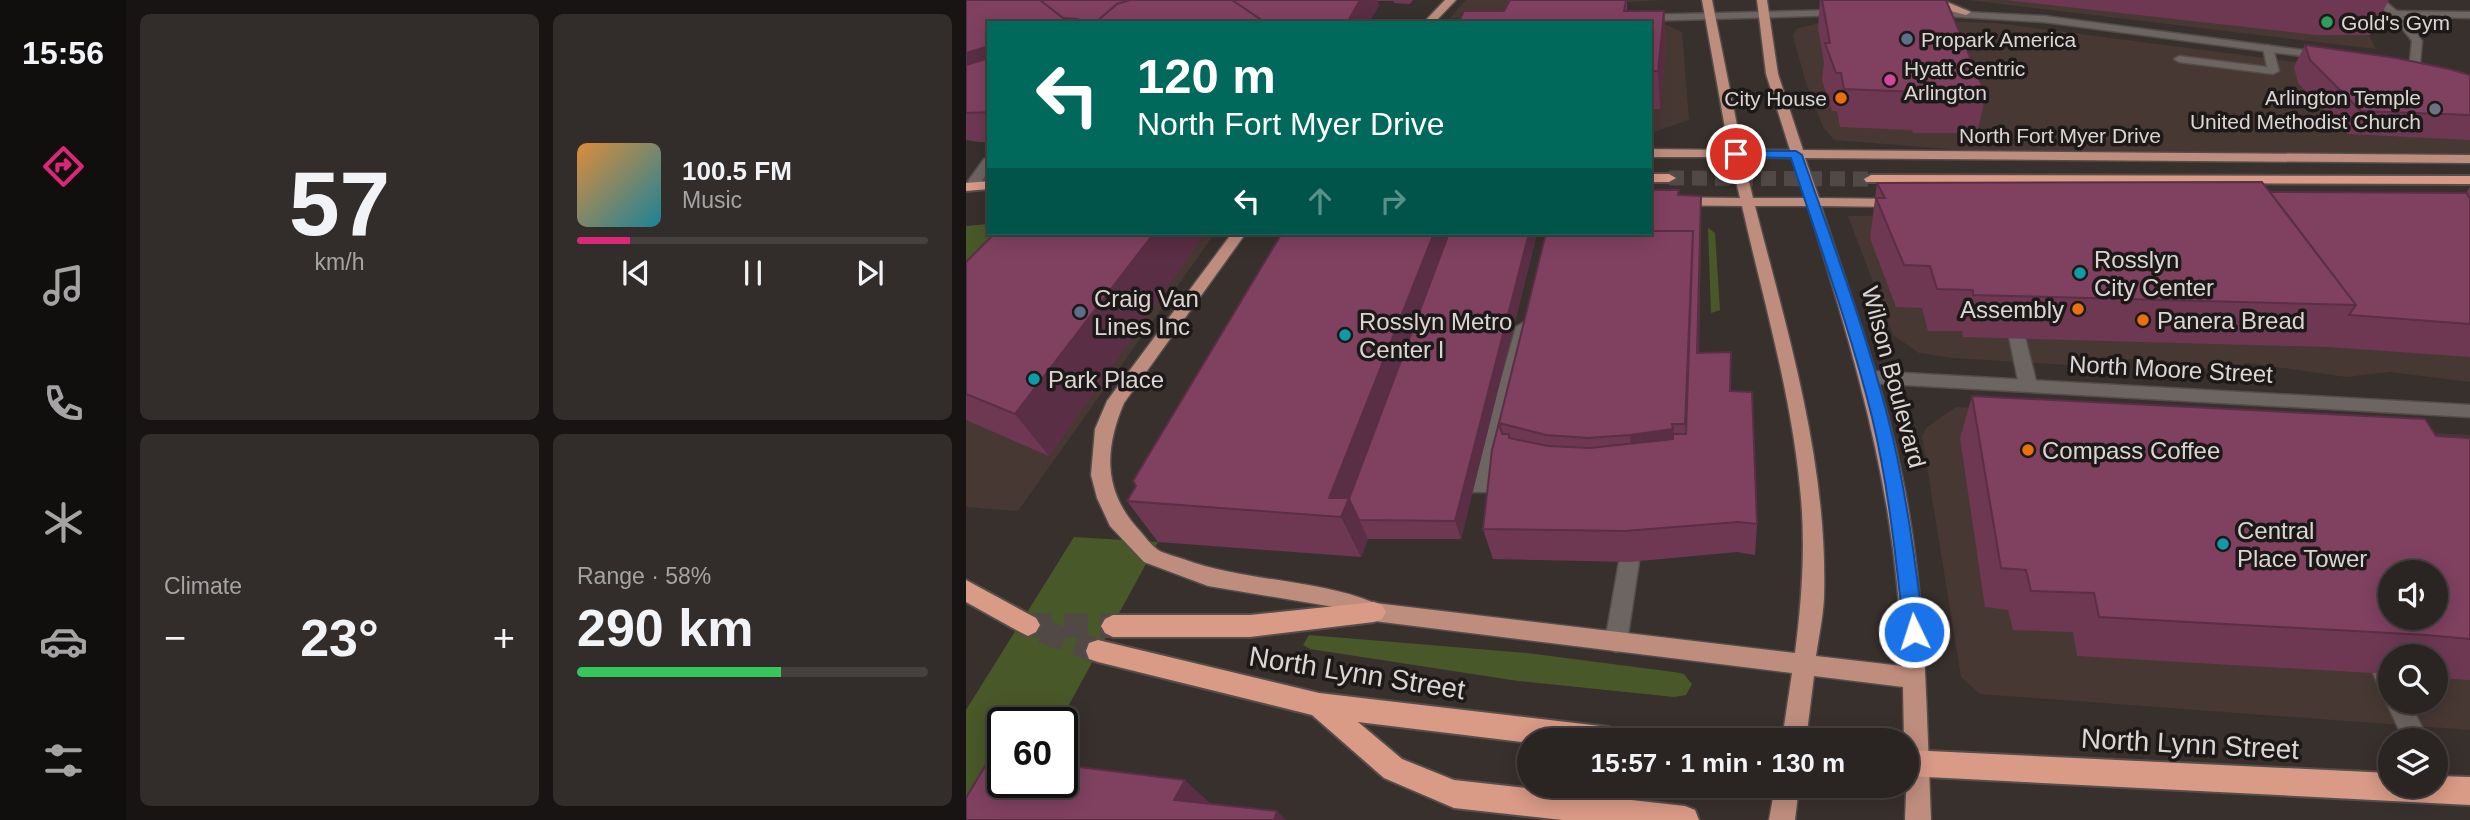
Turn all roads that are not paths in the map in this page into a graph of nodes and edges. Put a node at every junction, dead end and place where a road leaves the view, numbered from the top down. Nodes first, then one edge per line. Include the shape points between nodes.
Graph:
1 (1451, 0) edge
2 (1707, 0) edge
3 (1762, 0) edge
4 (1914, 0) edge
5 (2378, 0) edge
6 (1917, 12) edge
7 (1966, 12) junction
8 (1854, 13) edge
9 (1763, 14) junction
10 (2395, 14) junction
11 (1711, 15) junction
12 (2470, 15) edge
13 (1628, 18) edge
14 (1430, 21) edge
15 (2268, 48) junction
16 (2333, 57) edge
17 (2179, 59) dead end
18 (2401, 68) edge
19 (1652, 153) edge
20 (1736, 154) junction
21 (1796, 155) junction
22 (2470, 159) edge
23 (987, 164) edge
24 (1652, 178) edge
25 (1669, 178) tunnel mouth
26 (1871, 179) tunnel mouth
27 (2470, 180) edge
28 (987, 185) edge
29 (968, 186) edge
30 (1652, 201) edge
31 (1747, 202) junction
32 (1812, 202) junction
33 (1908, 203) edge
34 (1238, 235) edge
35 (1528, 313) edge
36 (2017, 337) edge
37 (1869, 377) junction
38 (2028, 385) junction
39 (2250, 398) junction
40 (2470, 411) edge
41 (2262, 420) edge
42 (1479, 487) dead end
43 (1629, 562) edge
44 (966, 590) edge
45 (1374, 612) junction
46 (1028, 625) tunnel mouth
47 (1113, 626) tunnel mouth
48 (1616, 642) junction
49 (1098, 651) tunnel mouth
50 (1806, 664) junction
51 (1916, 678) junction
52 (1319, 705) junction
53 (1796, 728) edge
54 (1914, 728) edge
55 (1517, 729) edge
56 (1919, 764) edge
57 (2378, 784) edge
58 (2448, 788) edge
59 (2470, 791) edge
60 (1785, 798) edge
61 (1916, 798) edge
62 (1685, 820) edge
63 (1782, 820) edge
64 (1918, 820) edge

1 - 14 main road
2 - 11 main road
3 - 9 main road, Wilson Boulevard
4 - 7 main road
5 - 10 street
6 - 7 street
7 - 15 street
8 - 9 street
9 - 11 street
9 - 21 main road, Wilson Boulevard via 1772,74
10 - 12 street
10 - 18 street via 2417,41 2421,72
11 - 13 street
11 - 20 main road
15 - 16 street
15 - 17 street via 2273,71
19 - 20 main road, North Fort Myer Drive
20 - 21 main road, North Fort Myer Drive
20 - 31 main road
21 - 22 main road, North Fort Myer Drive
21 - 32 main road, Wilson Boulevard
23 - 29 street
24 - 25 highway
26 - 27 highway, North Fort Myer Drive
28 - 29 highway
30 - 31 main road
31 - 32 main road
31 - 50 main road via 1790,374 1809,479 1814,568
32 - 33 main road
32 - 37 main road, Wilson Boulevard
34 - 45 main road via 1116,401 1104,429 1100,475 1107,499 1117,520 1151,556 1208,577 1342,599
35 - 42 street
36 - 38 street
37 - 38 street, North Moore Street
37 - 51 main road, Wilson Boulevard via 1900,517
38 - 39 street, North Moore Street
39 - 40 street, North Moore Street
39 - 41 street
43 - 48 street
44 - 46 highway
45 - 47 highway via 1251,626
45 - 48 main road
48 - 50 main road
49 - 52 highway, North Lynn Street
50 - 51 main road
50 - 53 main road
51 - 54 main road, Wilson Boulevard
52 - 55 highway, North Lynn Street
52 - 62 highway via 1393,769 1454,794
56 - 57 highway, North Lynn Street
58 - 59 highway, North Lynn Street
60 - 63 main road
61 - 64 main road, Wilson Boulevard

